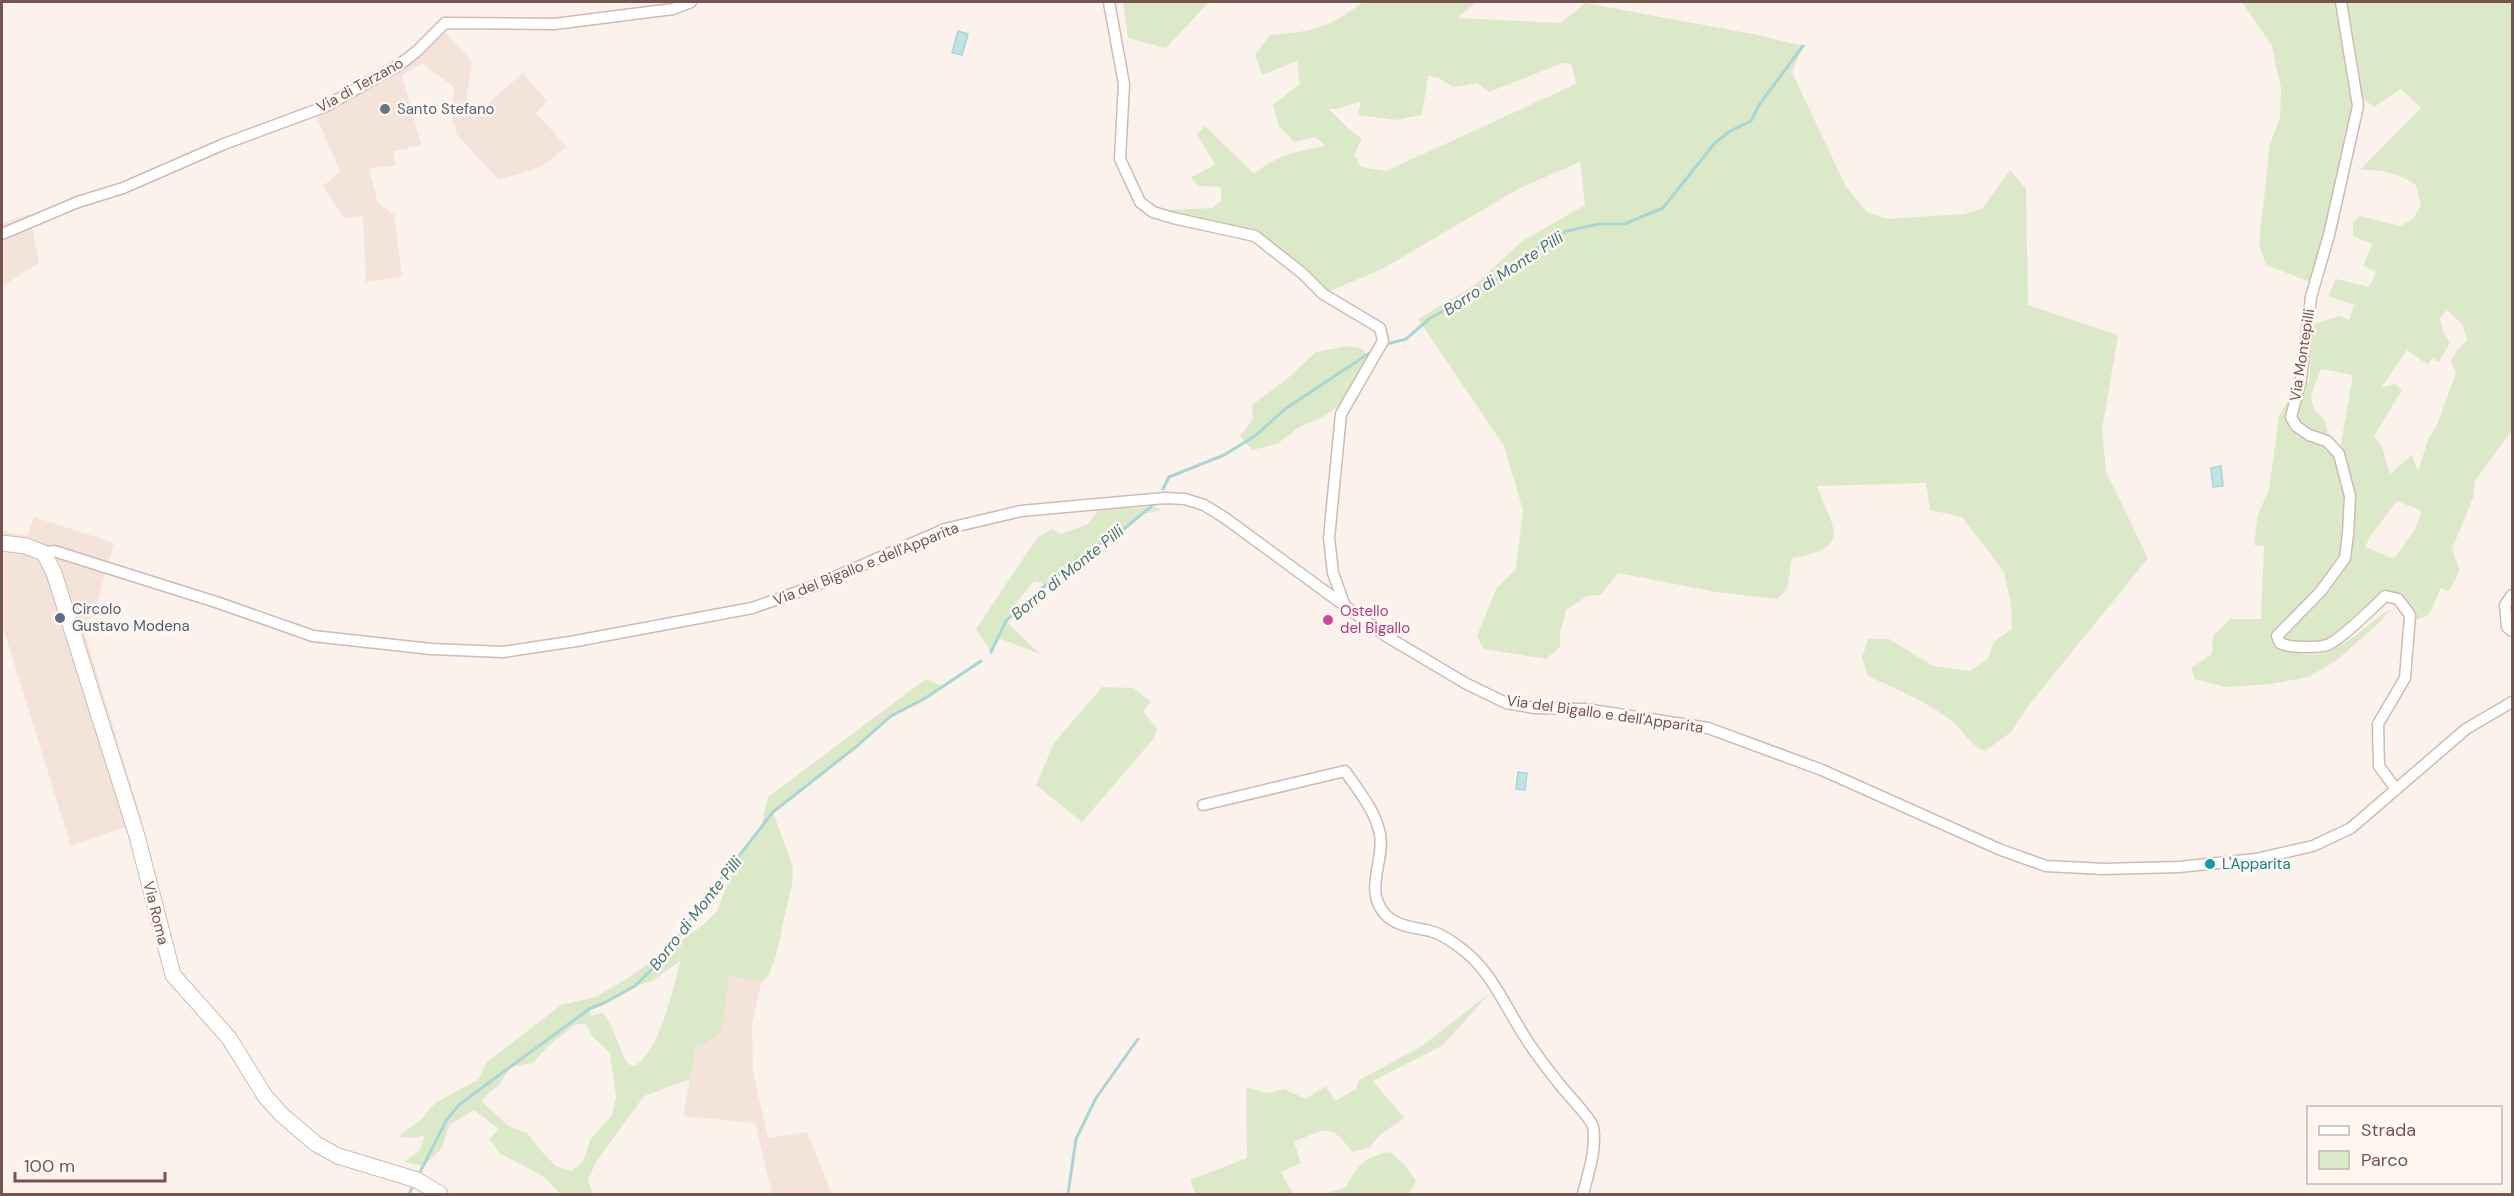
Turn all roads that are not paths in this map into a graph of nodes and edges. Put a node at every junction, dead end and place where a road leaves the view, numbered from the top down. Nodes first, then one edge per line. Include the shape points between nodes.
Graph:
1 (691, 2) edge
2 (1109, 2) edge
3 (2341, 2) edge
4 (2, 234) edge
5 (2, 543) edge
6 (47, 558) junction
7 (2512, 595) edge
8 (1346, 609) junction
9 (2512, 632) edge
10 (2512, 702) edge
11 (2395, 788) junction
12 (1203, 805) dead end
13 (440, 1194) edge
14 (1583, 1194) edge

1 - 4 street, Via di Terzano via 674,9 554,24 446,23 399,65 324,107
2 - 8 street via 1124,84 1120,159 1140,202 1173,219 1255,236 1323,294 1380,328 1383,341 1341,414 1329,538 1333,573
3 - 11 street, Via Montepilli via 2358,106 2311,297 2301,379 2291,417 2296,426 2326,441 2339,454 2350,496 2348,534 2345,558 2321,591 2277,636 2280,643 2289,647 2328,645 2385,596 2398,599 2410,615 2405,678 2378,724 2379,766
5 - 6 main road via 26,546
6 - 8 street, Via del Bigallo e dell'Apparita via 56,563 67,557 313,636 502,652 752,608 812,587 945,529 1021,511 1165,498 1204,505 1226,518
6 - 13 main road, Via Roma via 137,836 173,975 229,1038 265,1096 316,1144 338,1156 417,1180
7 - 9 street via 2505,605 2507,627
8 - 11 street, Via del Bigallo e dell'Apparita via 1404,649 1506,703 1585,709 1708,728 1822,770 2001,850 2046,866 2179,867 2256,859 2313,846 2352,828
10 - 11 street, Via del Bigallo e dell'Apparita via 2466,729
12 - 14 street via 1345,771 1367,803 1379,831 1381,844 1374,887 1385,914 1395,922 1433,932 1459,947 1491,978 1524,1037 1591,1121 1591,1163

